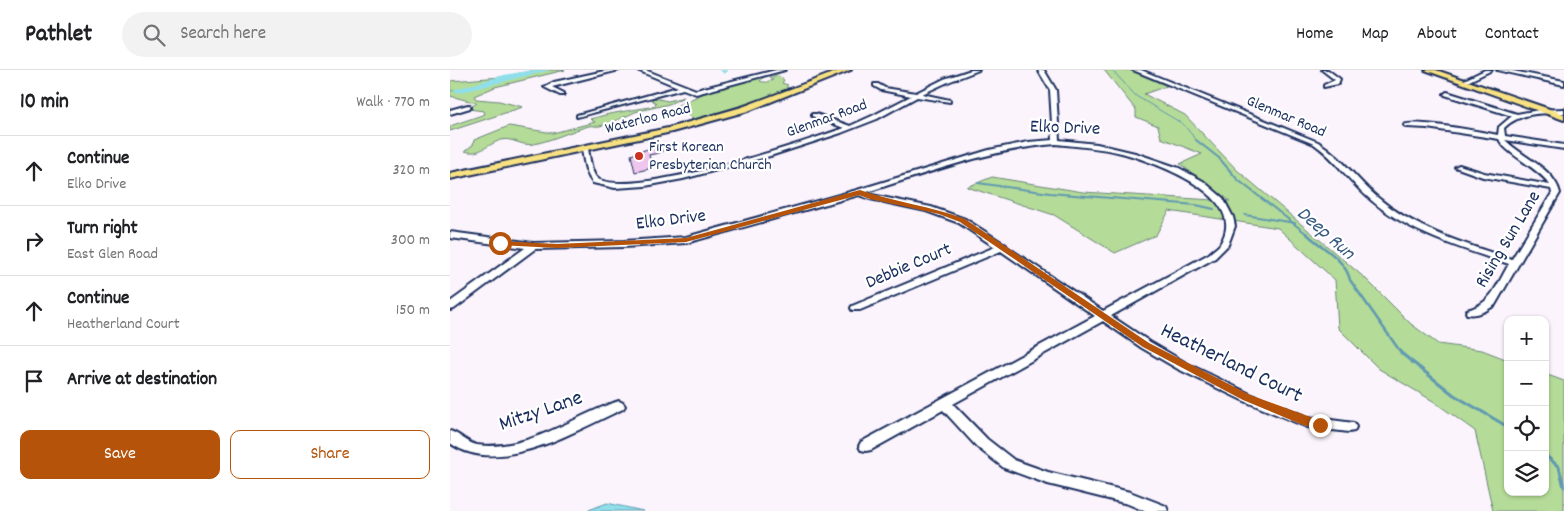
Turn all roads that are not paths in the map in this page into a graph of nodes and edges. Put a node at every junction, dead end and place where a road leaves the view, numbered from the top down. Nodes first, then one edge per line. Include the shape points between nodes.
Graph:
1 (616, 70) edge
2 (640, 70) edge
3 (782, 70) edge
4 (847, 70) edge
5 (974, 70) edge
6 (1041, 70) edge
7 (1136, 70) edge
8 (1325, 70) edge
9 (1428, 70) edge
10 (1489, 70) edge
11 (1500, 70) edge
12 (1463, 82) junction
13 (1564, 83) edge
14 (876, 85) dead end
15 (1326, 86) dead end
16 (682, 88) junction
17 (562, 94) dead end
18 (1447, 94) dead end
19 (918, 96) junction
20 (948, 101) dead end
21 (468, 107) dead end
22 (1546, 111) junction
23 (1564, 111) edge
24 (450, 112) edge
25 (814, 115) dead end
26 (579, 116) dead end
27 (1517, 116) junction
28 (1564, 118) edge
29 (1407, 125) dead end
30 (850, 128) junction
31 (1500, 136) junction
32 (1056, 142) junction
33 (1564, 147) edge
34 (585, 149) junction
35 (1459, 167) dead end
36 (450, 176) edge
37 (1556, 188) junction
38 (860, 192) junction
39 (450, 235) edge
40 (533, 246) junction
41 (1003, 247) junction
42 (1515, 263) junction
43 (450, 307) edge
44 (856, 308) dead end
45 (1471, 312) dead end
46 (1104, 317) junction
47 (944, 403) junction
48 (619, 406) dead end
49 (1349, 427) dead end
50 (450, 436) edge
51 (866, 446) dead end
52 (1162, 511) edge

1 - 17 street via 547,87
2 - 16 street
3 - 16 street via 696,92
4 - 34 main road, Waterloo Road via 724,115
5 - 19 street, Glenmar Road
6 - 32 street via 1053,90
7 - 42 street, Glenmar Road via 1316,143 1334,154 1374,199 1396,215 1442,238
8 - 15 street via 1338,80
9 - 12 main road
10 - 12 street
11 - 13 street
12 - 22 main road
14 - 19 street
16 - 26 street
18 - 27 street
19 - 20 street
19 - 30 street, Glenmar Road
21 - 24 street
22 - 23 street
22 - 27 street
22 - 28 main road
25 - 30 street
27 - 31 street via 1503,124
29 - 31 street
30 - 34 street, Glenmar Road via 722,168 625,184 605,184 594,179
31 - 33 street
31 - 37 street, Rising Sun Lane via 1507,146 1548,177
32 - 38 street, Elko Drive via 991,150
32 - 46 street, Elko Drive via 1108,148 1176,170 1212,192 1229,217 1229,236 1212,256
34 - 36 main road, Waterloo Road
35 - 37 street via 1483,175
37 - 42 street, Rising Sun Lane via 1555,197
38 - 40 street, Elko Drive via 686,240
38 - 41 street, Heatherland Court via 870,198 952,216
39 - 40 street, Elko Drive
40 - 43 street
41 - 44 street, Debbie Court
41 - 46 street, Heatherland Court
42 - 45 street, Rising Sun Lane via 1491,303
46 - 47 street, Elko Drive
46 - 49 street, Heatherland Court via 1175,362 1246,397 1307,422
47 - 51 street, Elko Drive
47 - 52 street via 982,443 1009,464 1048,478 1130,498
48 - 50 street, Mitzy Lane via 536,440 505,449 477,450

